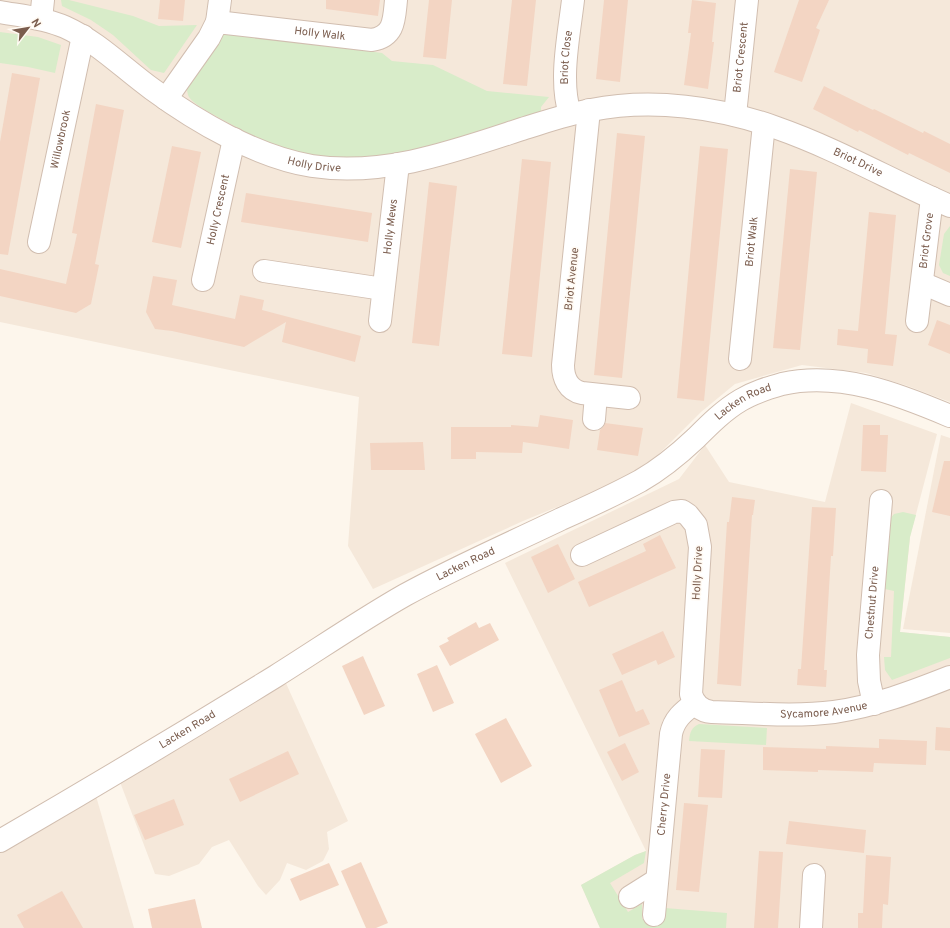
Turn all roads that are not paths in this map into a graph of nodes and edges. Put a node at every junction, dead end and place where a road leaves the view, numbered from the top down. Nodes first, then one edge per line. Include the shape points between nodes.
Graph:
1 (220, 0) edge
2 (396, 0) edge
3 (573, 0) edge
4 (747, 0) edge
5 (42, 9) edge
6 (0, 12) edge
7 (217, 22) junction
8 (83, 36) junction
9 (166, 99) junction
10 (580, 112) junction
11 (735, 115) junction
12 (764, 124) junction
13 (234, 139) junction
14 (398, 164) junction
15 (941, 202) edge
16 (39, 242) dead end
17 (264, 271) dead end
18 (203, 280) dead end
19 (922, 283) junction
20 (383, 289) junction
21 (950, 296) edge
22 (380, 320) dead end
23 (917, 321) dead end
24 (740, 360) dead end
25 (596, 395) junction
26 (629, 398) dead end
27 (950, 416) edge
28 (594, 418) dead end
29 (881, 501) dead end
30 (582, 555) dead end
31 (950, 677) edge
32 (695, 703) junction
33 (874, 704) junction
34 (0, 841) edge
35 (814, 875) dead end
36 (657, 880) junction
37 (630, 897) dead end
38 (654, 915) dead end
39 (811, 928) edge

1 - 7 street
2 - 7 street, Holly Walk via 391,27 383,36 372,40
3 - 10 street, Briot Close via 565,80 566,102
4 - 11 street, Briot Crescent
5 - 6 street, Holly Drive
5 - 8 street, Holly Drive via 61,25
7 - 9 street via 209,38
8 - 9 street, Holly Drive
8 - 16 street, Willowbrook
9 - 13 street, Holly Drive
10 - 11 street, Briot Drive via 626,106 658,106
10 - 14 street, Holly Drive via 443,154
10 - 25 street, Briot Avenue via 563,369 564,378 573,389
11 - 12 street, Briot Drive
12 - 15 street, Briot Drive via 803,138
12 - 24 street, Briot Walk
13 - 14 street, Holly Drive via 284,159 315,166 348,168
13 - 18 street, Holly Crescent
14 - 20 street, Holly Mews
15 - 19 street, Briot Grove
17 - 20 street
19 - 21 street, Briot Grove
19 - 23 street, Briot Grove
20 - 22 street, Holly Mews
25 - 26 street, Briot Avenue
25 - 28 street
27 - 34 street, Lacken Road via 907,398 851,384 804,381 754,393 726,410 656,472 611,496 454,569 402,597
29 - 33 street, Chestnut Drive via 868,655 869,681
30 - 32 street, Holly Drive via 674,512 682,511 691,518 697,530 700,547 691,685
31 - 33 street, Sycamore Avenue
32 - 33 street, Sycamore Avenue via 712,712 792,714 834,712
32 - 36 street, Cherry Drive via 679,716 672,729
35 - 39 street
36 - 37 street
36 - 38 street, Cherry Drive

